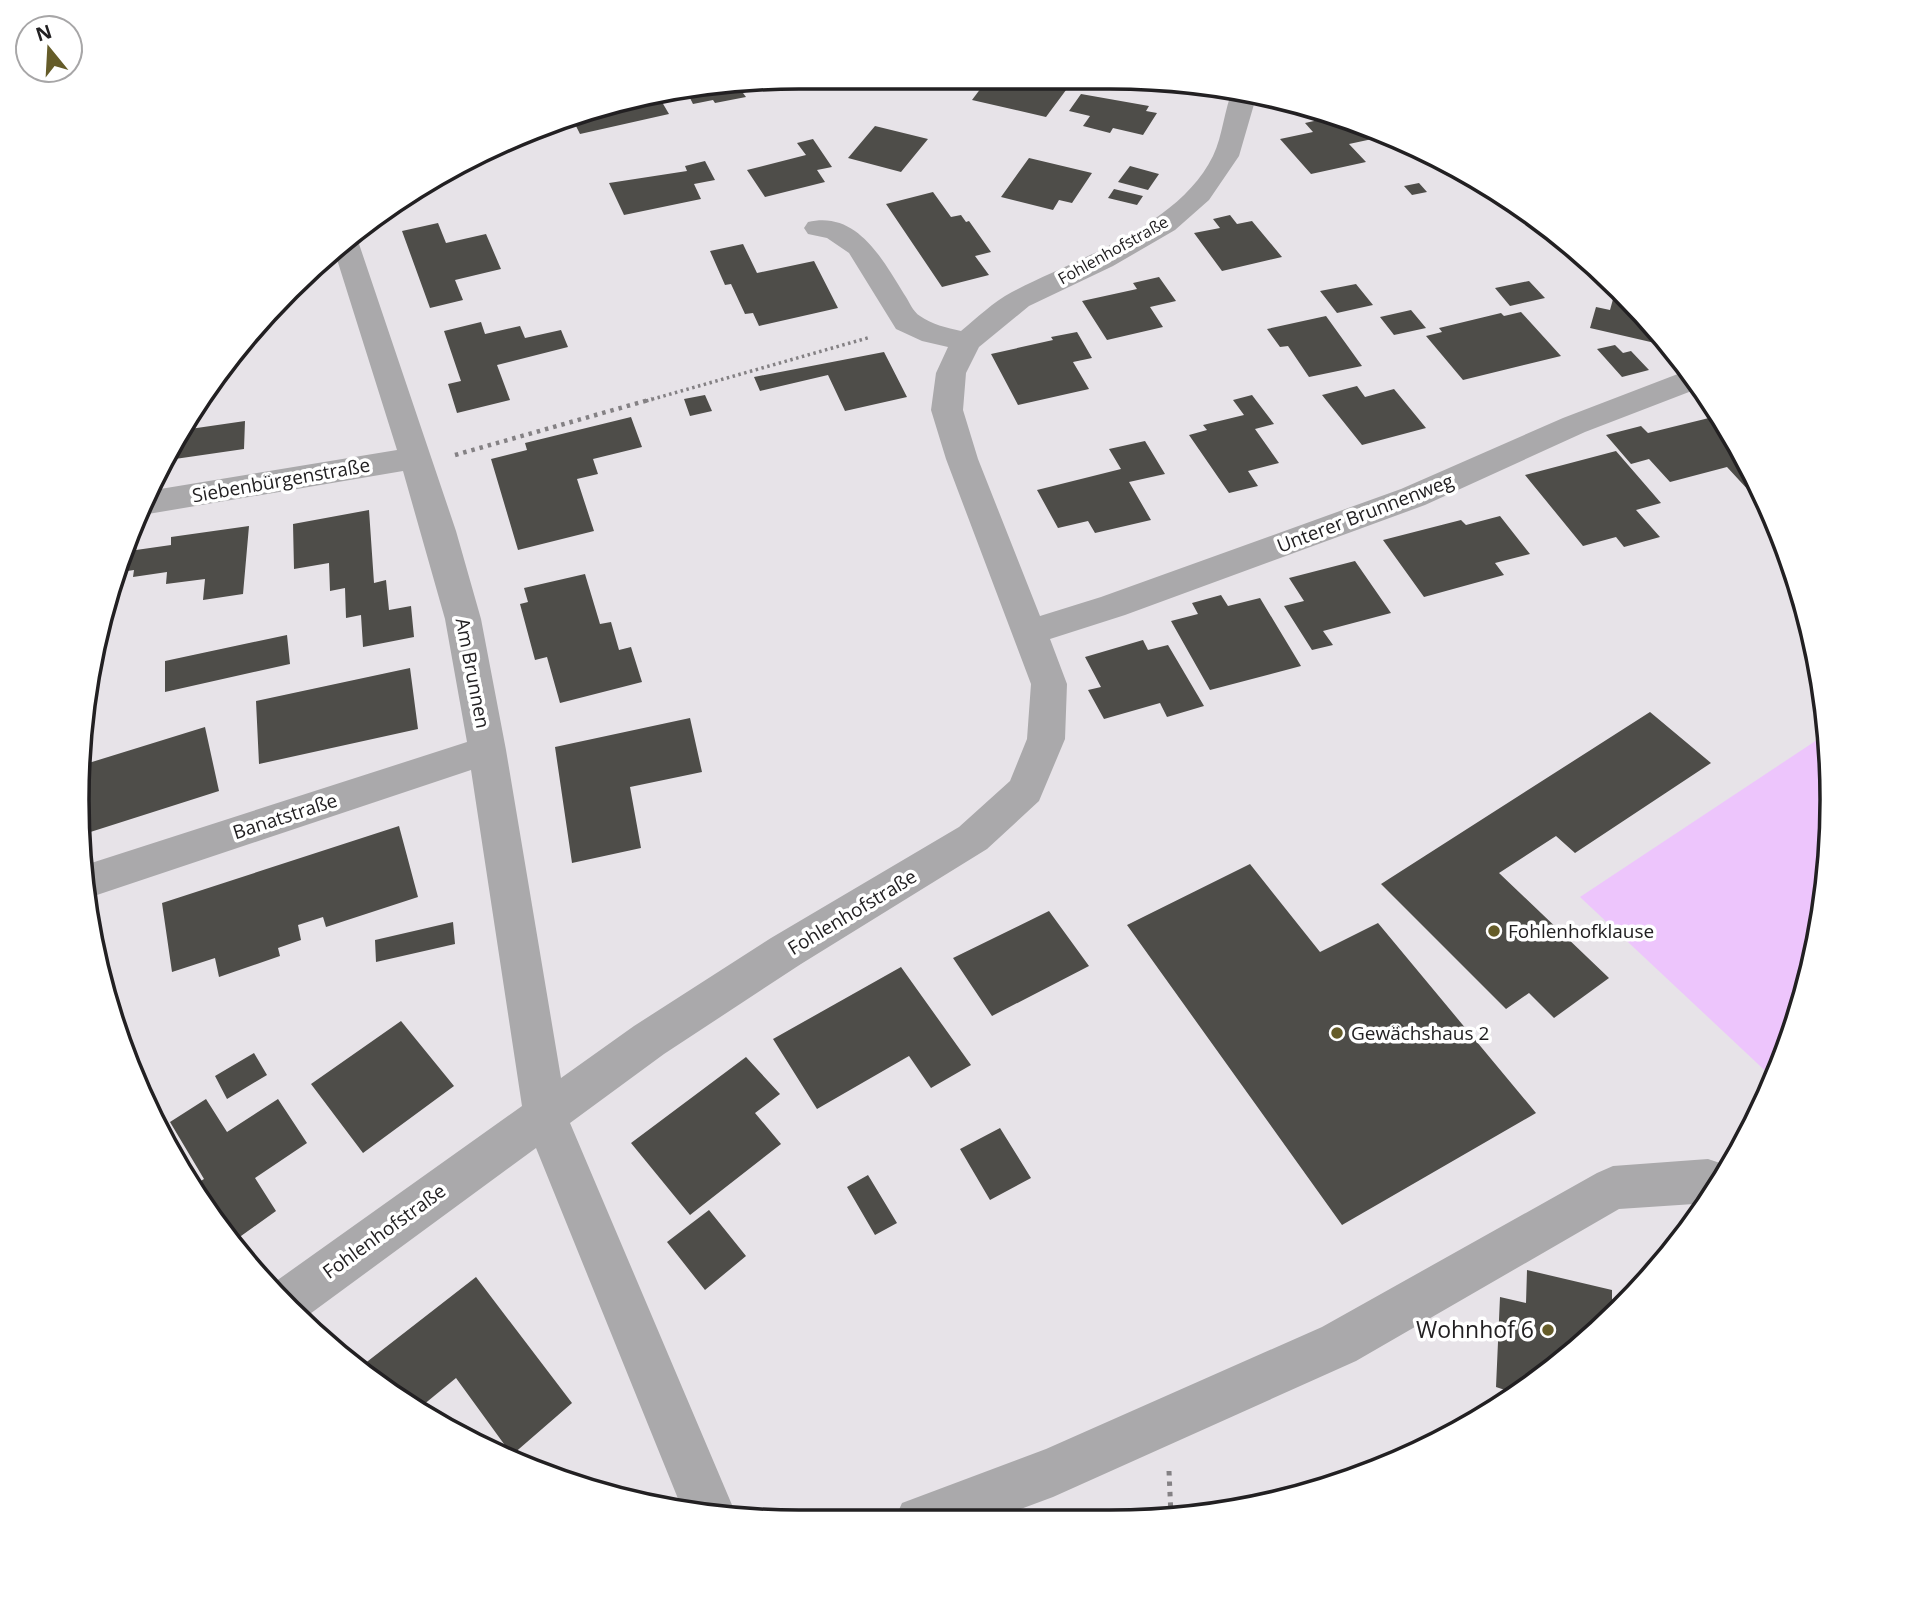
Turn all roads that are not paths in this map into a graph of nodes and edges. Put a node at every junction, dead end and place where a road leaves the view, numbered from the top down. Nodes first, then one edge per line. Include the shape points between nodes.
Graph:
1 (1242, 102) edge
2 (818, 228) dead end
3 (349, 251) edge
4 (966, 342) junction
5 (1684, 383) edge
6 (416, 462) junction
7 (155, 501) edge
8 (1031, 632) junction
9 (488, 750) junction
10 (94, 879) edge
11 (545, 1115) junction
12 (1708, 1181) edge
13 (293, 1298) edge
14 (706, 1504) edge
15 (949, 1510) edge

1 - 4 street, Fohlenhofstraße via 1226,156 1191,201 1165,224 1019,300
2 - 4 street via 835,231 860,247 907,322
3 - 6 street, Am Brunnen
4 - 8 street, Fohlenhofstraße via 951,373 947,410
5 - 8 street, Unterer Brunnenweg via 1574,425 1413,497
6 - 7 street, Siebenbürgenstraße
6 - 9 street, Am Brunnen via 463,619
8 - 11 street, Fohlenhofstraße via 1049,684 1046,739 1025,790 973,838 752,973
9 - 10 street, Banatstraße
9 - 11 street, Am Brunnen
11 - 13 street, Fohlenhofstraße
11 - 14 street, Am Brunnen
12 - 15 street via 1614,1188 1339,1344 1053,1472

